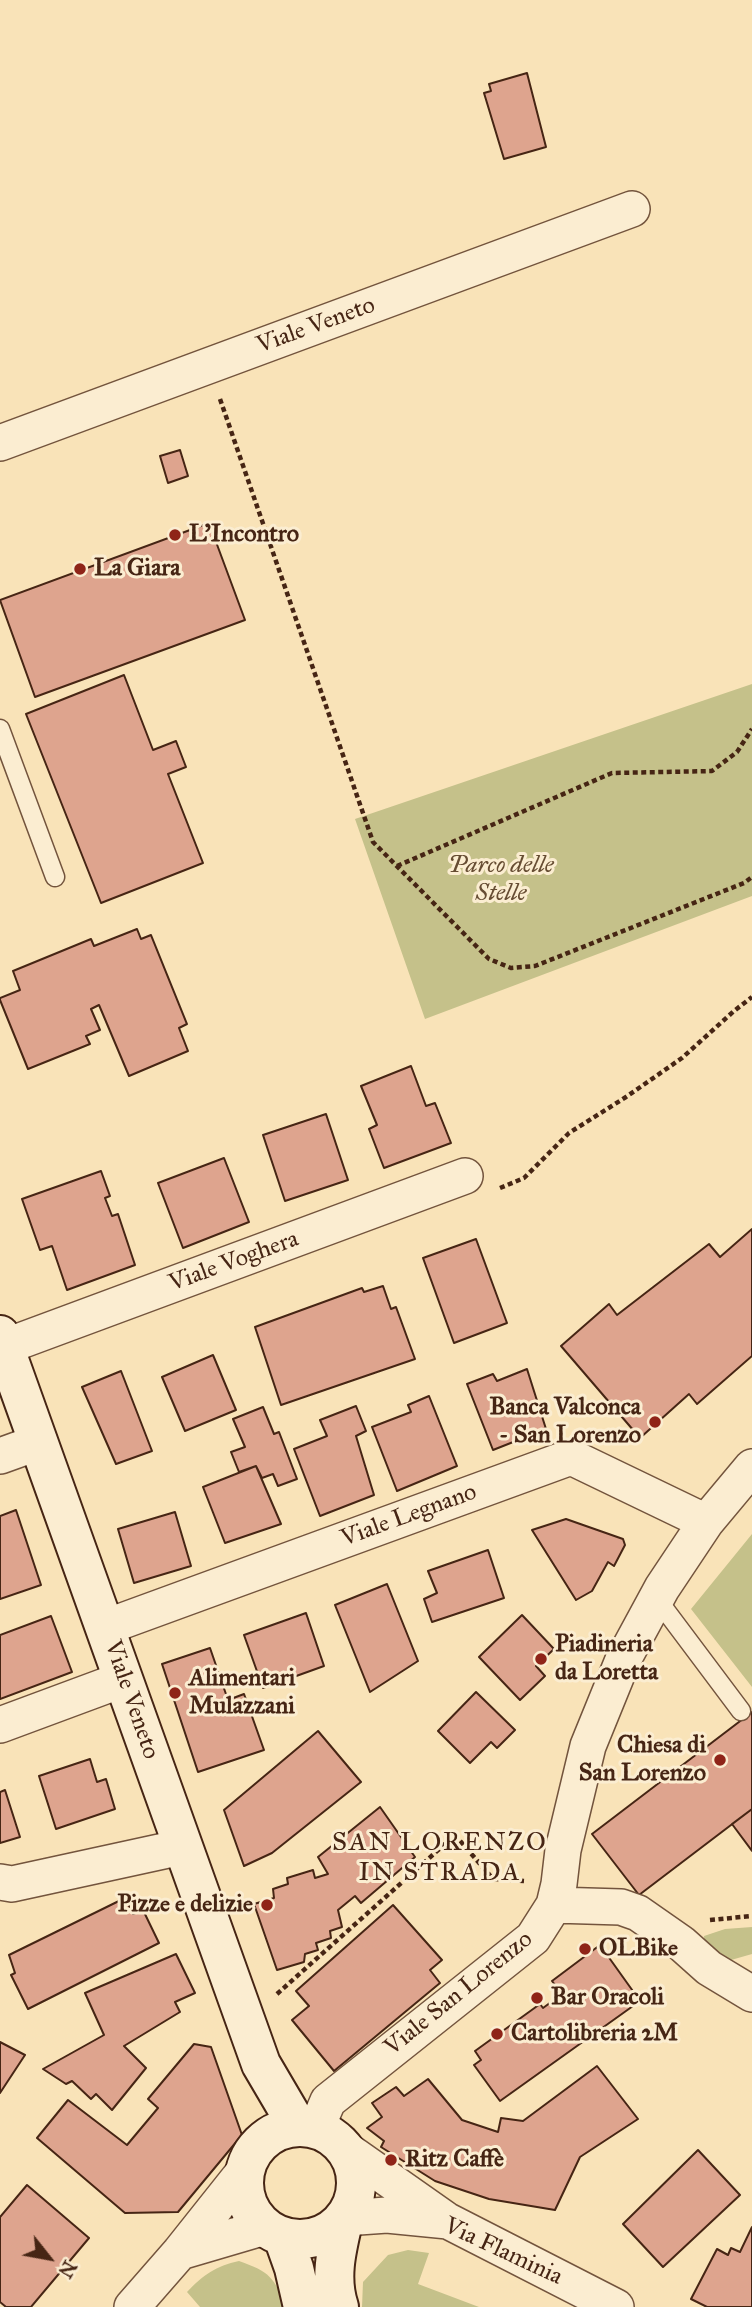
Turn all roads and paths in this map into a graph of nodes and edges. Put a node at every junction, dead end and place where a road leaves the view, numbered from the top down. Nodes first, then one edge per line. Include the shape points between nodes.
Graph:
1 (632, 209) dead end
2 (209, 366) junction
3 (0, 443) edge
4 (0, 729) edge
5 (752, 729) edge
6 (397, 866) junction
7 (55, 877) dead end
8 (752, 877) edge
9 (752, 997) edge
10 (464, 1176) joint
11 (2, 1341) edge
12 (39, 1442) junction
13 (0, 1456) edge
14 (752, 1467) edge
15 (706, 1522) junction
16 (657, 1599) junction
17 (106, 1627) junction
18 (124, 1679) junction
19 (741, 1711) dead end
20 (0, 1725) edge
21 (182, 1847) junction
22 (0, 1882) edge
23 (556, 1894) junction
24 (752, 1994) edge
25 (245, 2022) junction
26 (261, 2064) junction
27 (319, 2135) junction
28 (253, 2157) junction
29 (344, 2218) junction
30 (448, 2221) junction
31 (274, 2232) junction
32 (180, 2252) junction
33 (132, 2307) edge
34 (303, 2307) edge
35 (339, 2307) edge
36 (616, 2307) edge

1 - 2 street, Viale Veneto
2 - 3 street, Viale Veneto
2 - 6 path via 373,842
4 - 7 lane
5 - 6 path via 737,752 712,771 612,773
6 - 8 path via 489,959 511,968 535,966
9 - 10 path via 682,1058 569,1133 524,1178 496,1191
10 - 11 street, Viale Voghera
11 - 12 main road, Viale Veneto
12 - 13 street
12 - 17 main road, Viale Veneto
14 - 15 street, Viale San Lorenzo
15 - 16 street, Viale San Lorenzo
15 - 17 street, Viale Legnano via 571,1457
16 - 19 lane
16 - 23 street, Viale San Lorenzo via 623,1660 588,1746
17 - 18 main road, Viale Veneto
18 - 20 street
18 - 21 main road, Viale Veneto
21 - 22 street via 12,1884
21 - 25 main road, Viale Veneto
23 - 24 street via 638,1913 709,1968
23 - 25 path via 493,1879 455,1835
23 - 27 street, Viale San Lorenzo via 533,1938 328,2101
25 - 26 main road, Viale Veneto
26 - 27 main road, Viale Veneto
26 - 28 main road, Viale Veneto
27 - 28 main road via 277,2132
27 - 29 main road via 353,2164 353,2202
27 - 30 street
28 - 31 main road via 244,2185 247,2201 254,2215
28 - 32 street
29 - 30 street, Via Flaminia via 387,2215
29 - 31 main road via 316,2237 299,2239
29 - 35 main road via 334,2264
30 - 36 street, Via Flaminia
31 - 32 street
31 - 34 main road via 294,2268
32 - 33 street

